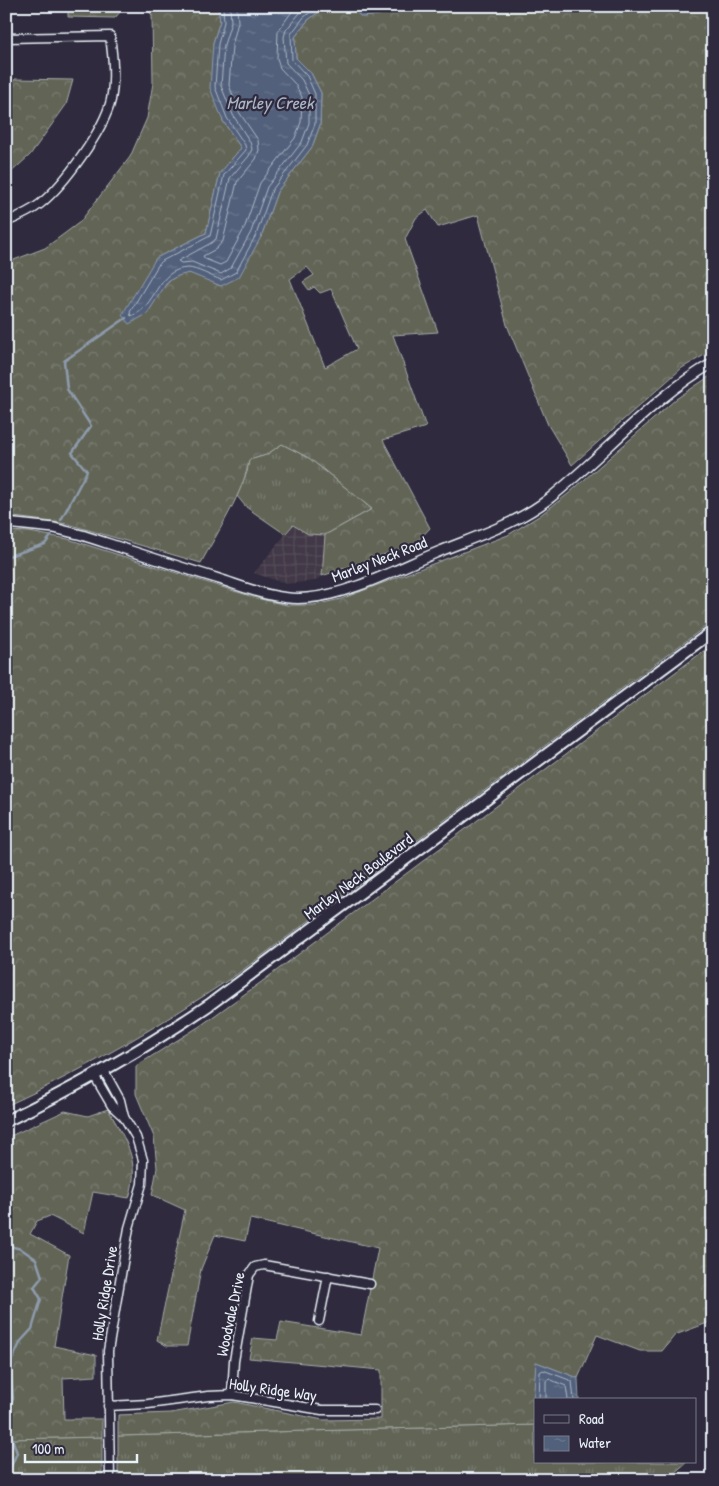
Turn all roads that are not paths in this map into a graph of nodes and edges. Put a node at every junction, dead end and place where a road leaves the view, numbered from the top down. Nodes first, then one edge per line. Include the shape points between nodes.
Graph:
1 (6, 38) edge
2 (6, 222) edge
3 (713, 363) edge
4 (6, 523) edge
5 (713, 631) edge
6 (99, 1074) junction
7 (6, 1122) edge
8 (328, 1276) junction
9 (370, 1284) dead end
10 (319, 1321) dead end
11 (232, 1395) junction
12 (108, 1406) junction
13 (375, 1410) dead end
14 (110, 1480) edge

1 - 2 street via 110,36 114,66 110,102 95,137 54,191 22,215
3 - 4 street, Marley Neck Road via 681,384 569,482 527,514 362,584 328,595 291,599 82,535 54,528
5 - 6 main road, Marley Neck Boulevard via 233,988 174,1029
6 - 7 main road, Marley Neck Boulevard
6 - 12 street, Holly Ridge Drive via 112,1106 124,1117 136,1137 143,1160 142,1184 129,1228 110,1330
8 - 9 street, Woodvale Drive
8 - 10 street
8 - 11 street, Woodvale Drive via 264,1265 251,1271 234,1361
11 - 12 street, Holly Ridge Way
11 - 13 street, Holly Ridge Way via 322,1410
12 - 14 street, Holly Ridge Drive

